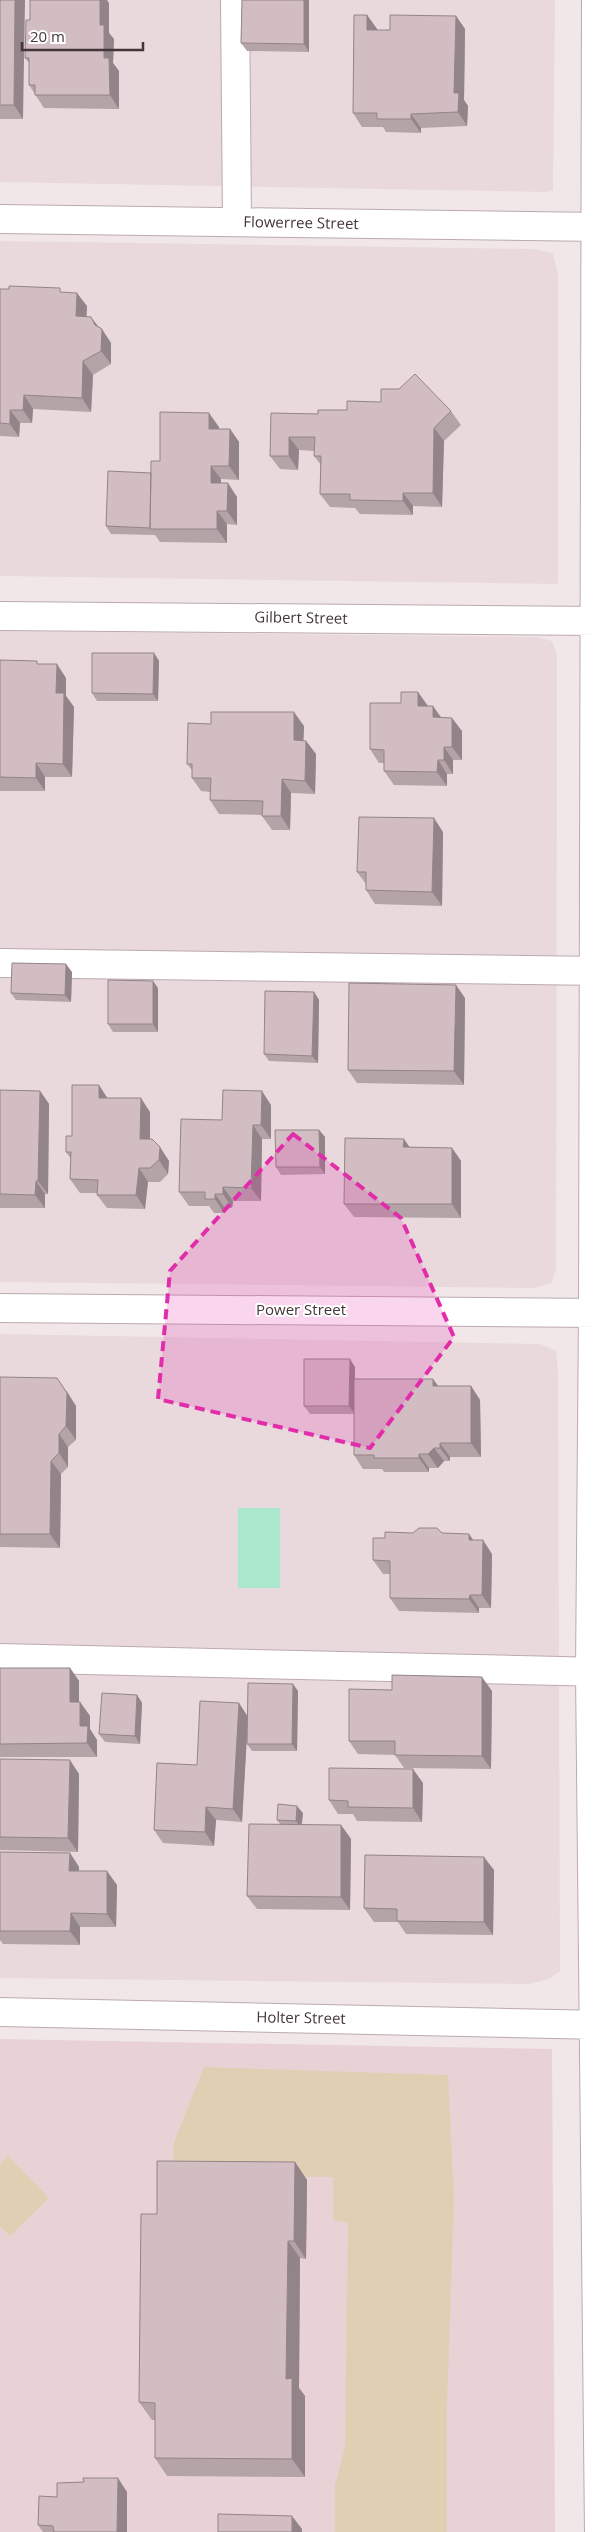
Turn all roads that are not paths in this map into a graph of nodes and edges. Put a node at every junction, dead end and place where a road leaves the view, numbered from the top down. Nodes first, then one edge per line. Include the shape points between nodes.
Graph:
1 (236, 0) edge
2 (596, 0) edge
3 (0, 218) edge
4 (237, 222) junction
5 (598, 227) edge
6 (0, 616) edge
7 (598, 621) edge
8 (0, 963) edge
9 (598, 971) edge
10 (0, 1308) edge
11 (598, 1312) edge
12 (0, 1658) edge
13 (596, 1672) edge
14 (0, 2012) edge
15 (597, 2024) edge
16 (600, 2376) edge
17 (599, 2532) edge

1 - 4 street
2 - 5 street
3 - 4 street, Flowerree Street
4 - 5 street, Flowerree Street
5 - 7 street
6 - 7 street, Gilbert Street
7 - 9 street
8 - 9 street
9 - 11 street
10 - 11 street, Power Street
11 - 13 street
12 - 13 street
13 - 15 street
14 - 15 street, Holter Street
15 - 16 street
16 - 17 street

